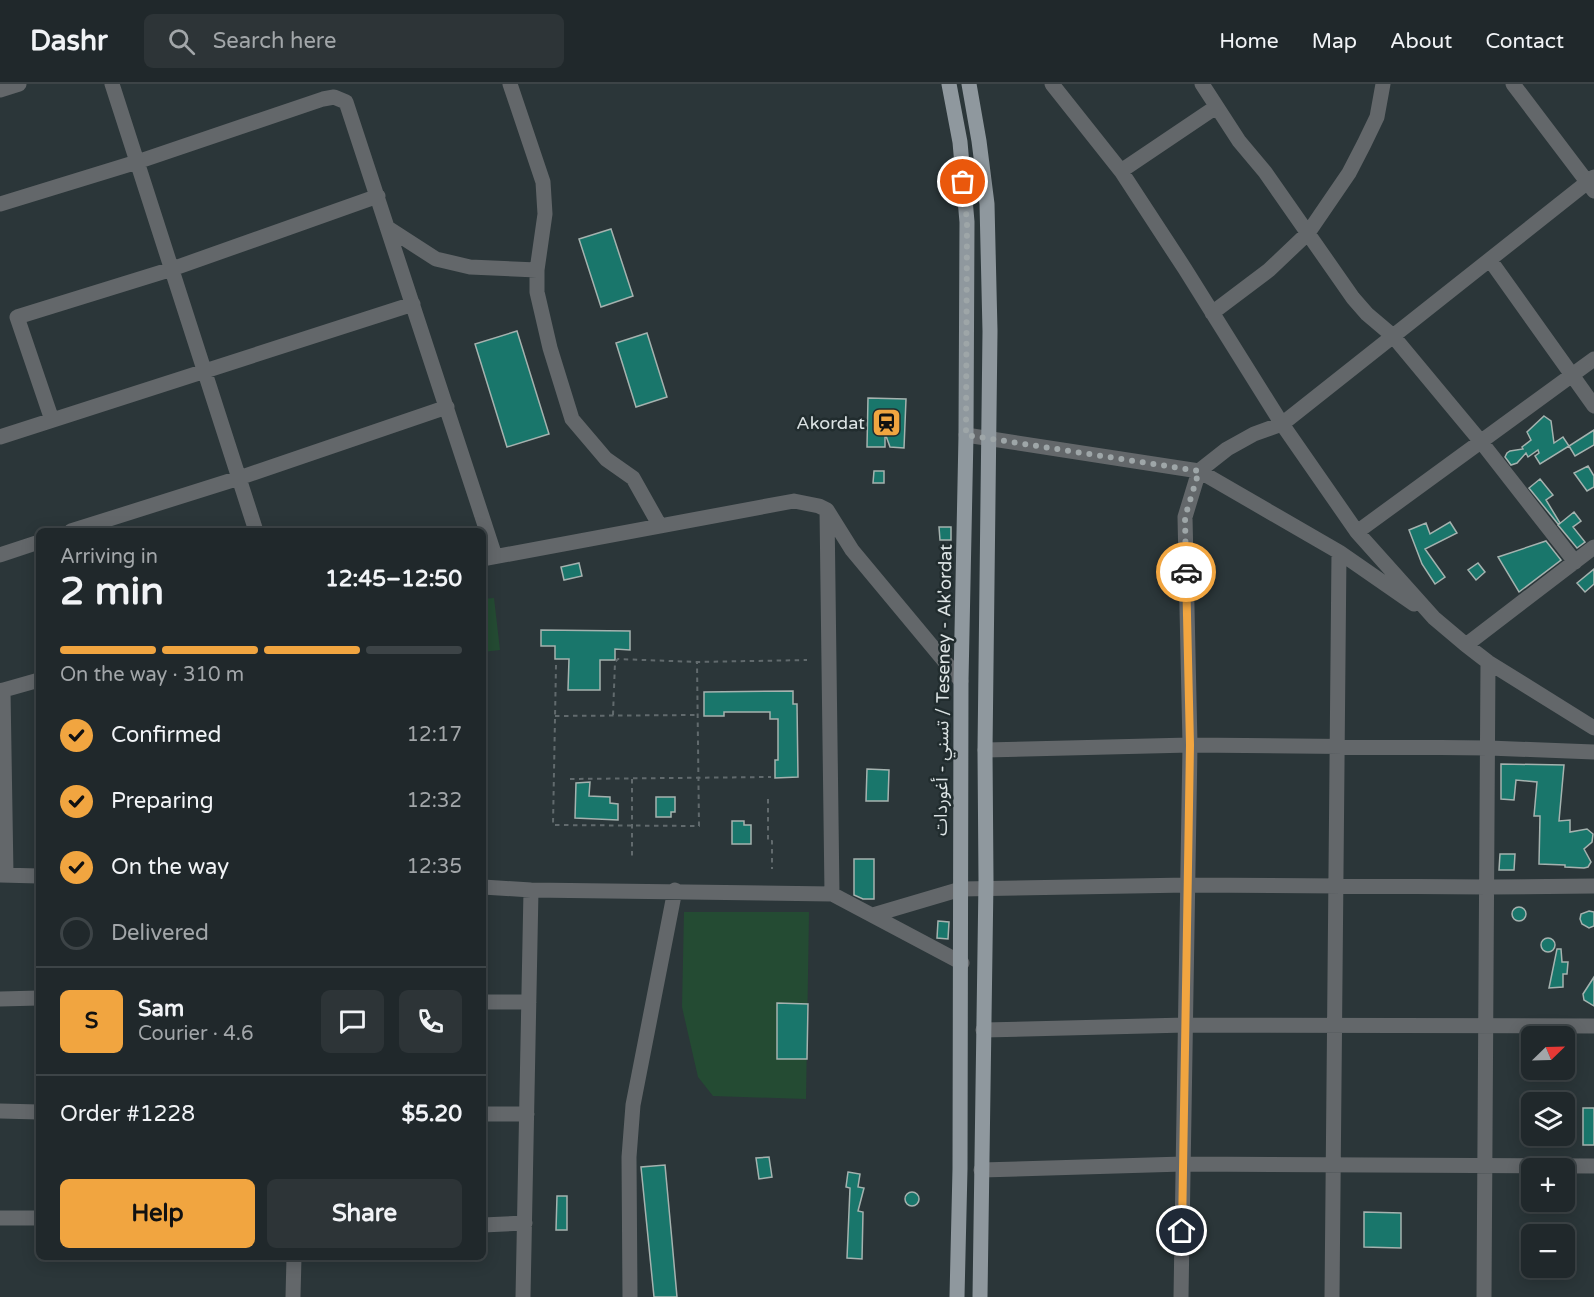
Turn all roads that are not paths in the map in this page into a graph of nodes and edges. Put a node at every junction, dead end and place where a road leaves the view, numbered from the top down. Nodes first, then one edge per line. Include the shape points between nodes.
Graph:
1 (19, 84) edge
2 (112, 84) edge
3 (510, 84) edge
4 (950, 84) edge
5 (969, 84) edge
6 (1052, 84) edge
7 (1202, 84) edge
8 (1383, 84) edge
9 (1513, 84) edge
10 (0, 90) edge
11 (1216, 106) junction
12 (137, 162) junction
13 (1121, 171) junction
14 (1592, 183) edge
15 (378, 196) junction
16 (0, 204) edge
17 (388, 228) junction
18 (1308, 233) junction
19 (1490, 260) junction
20 (172, 268) junction
21 (537, 270) junction
22 (413, 304) junction
23 (1212, 313) junction
24 (1393, 336) junction
25 (1594, 359) edge
26 (205, 370) junction
27 (1573, 374) junction
28 (1594, 406) edge
29 (447, 407) junction
30 (52, 420) junction
31 (1282, 424) junction
32 (966, 435) junction
33 (0, 437) edge
34 (989, 439) junction
35 (1482, 443) junction
36 (1199, 471) junction
37 (239, 478) junction
38 (827, 510) junction
39 (660, 526) junction
40 (81, 528) edge
41 (255, 528) edge
42 (481, 528) edge
43 (1357, 532) junction
44 (36, 543) edge
45 (1594, 547) edge
46 (1339, 552) junction
47 (0, 555) edge
48 (489, 558) edge
49 (1575, 562) junction
50 (1434, 618) junction
51 (1466, 645) junction
52 (1488, 662) junction
53 (36, 681) edge
54 (961, 681) junction
55 (1, 690) edge
56 (1594, 728) edge
57 (1190, 745) junction
58 (1338, 746) junction
59 (1489, 748) junction
60 (985, 750) junction
61 (1594, 752) edge
62 (3, 876) edge
63 (36, 876) edge
64 (1188, 885) junction
65 (1336, 885) junction
66 (1594, 886) edge
67 (486, 887) edge
68 (1488, 887) junction
69 (961, 889) junction
70 (986, 889) junction
71 (531, 890) junction
72 (675, 890) junction
73 (832, 894) junction
74 (873, 915) junction
75 (962, 963) junction
76 (36, 998) edge
77 (0, 999) edge
78 (486, 1002) edge
79 (529, 1002) junction
80 (1186, 1025) junction
81 (1335, 1026) junction
82 (1486, 1026) junction
83 (1594, 1026) edge
84 (983, 1030) junction
85 (0, 1111) edge
86 (36, 1112) edge
87 (486, 1114) edge
88 (527, 1114) junction
89 (1184, 1164) junction
90 (1333, 1165) junction
91 (1485, 1166) junction
92 (1594, 1166) edge
93 (981, 1170) junction
94 (0, 1218) edge
95 (36, 1218) edge
96 (525, 1223) junction
97 (486, 1225) edge
98 (294, 1260) edge
99 (294, 1297) edge
100 (523, 1297) edge
101 (630, 1297) edge
102 (957, 1297) edge
103 (980, 1297) edge
104 (1181, 1297) edge
105 (1332, 1297) edge
106 (1484, 1297) edge

1 - 10 street
2 - 12 street
3 - 21 street via 543,182 545,214
4 - 32 main road, تسني - أغوردات / Teseney - Ak'ordat via 967,222
5 - 34 main road via 987,204
6 - 13 street
7 - 11 street
8 - 18 street via 1377,117 1365,144
9 - 14 street
11 - 13 street
11 - 18 street
12 - 15 street via 334,97 346,102
12 - 16 street
12 - 20 street
13 - 23 street
14 - 19 street
15 - 17 street
15 - 20 street
17 - 21 street via 436,259 470,267
17 - 22 street
18 - 23 street via 1269,270
18 - 24 street via 1353,298
19 - 24 street
19 - 27 street
20 - 26 street
20 - 30 street via 17,317
21 - 39 street via 537,292 550,348 572,419 606,459 633,478
22 - 26 street
22 - 29 street
23 - 31 street
24 - 31 street
24 - 35 street
25 - 27 street
26 - 30 street
26 - 37 street
27 - 28 street
27 - 35 street
29 - 37 street
29 - 42 street
30 - 33 street
31 - 36 street via 1227,449
31 - 43 street
32 - 34 street
32 - 54 main road, تسني - أغوردات / Teseney - Ak'ordat
34 - 36 street
34 - 60 main road
35 - 43 street
35 - 49 street
36 - 46 street
36 - 57 street via 1185,517
37 - 40 street
37 - 41 street
38 - 39 street via 794,501
38 - 54 street via 852,550
38 - 73 street
39 - 48 street
43 - 50 street
44 - 47 street
45 - 49 street
46 - 50 street
46 - 58 street
49 - 51 street
50 - 51 street
51 - 52 street
52 - 56 street
52 - 59 street
53 - 55 street
54 - 69 main road, تسني - أغوردات / Teseney - Ak'ordat
55 - 62 street
57 - 58 street
57 - 60 street
57 - 64 street
58 - 59 street
58 - 65 street
59 - 61 street
59 - 68 street
60 - 70 main road
62 - 63 street
64 - 65 street
64 - 70 street
64 - 80 street
65 - 68 street
65 - 81 street
66 - 68 street
67 - 71 street
68 - 82 street
69 - 70 street
69 - 74 street
69 - 75 main road, تسني - أغوردات / Teseney - Ak'ordat
70 - 84 main road
71 - 72 street
71 - 79 street
72 - 73 street
72 - 101 street via 633,1105 629,1157
73 - 74 street
74 - 75 street
75 - 102 main road, تسني - أغوردات / Teseney - Ak'ordat
76 - 77 street
78 - 79 street
79 - 88 street
80 - 81 street
80 - 84 street
80 - 89 street
81 - 82 street
81 - 90 street
82 - 83 street
82 - 91 street
84 - 93 main road
85 - 86 street
87 - 88 street
88 - 96 street
89 - 90 street
89 - 93 street
89 - 104 street
90 - 91 street
90 - 105 street
91 - 92 street
91 - 106 street
93 - 103 main road
94 - 95 street
96 - 97 street
96 - 100 street
98 - 99 street

